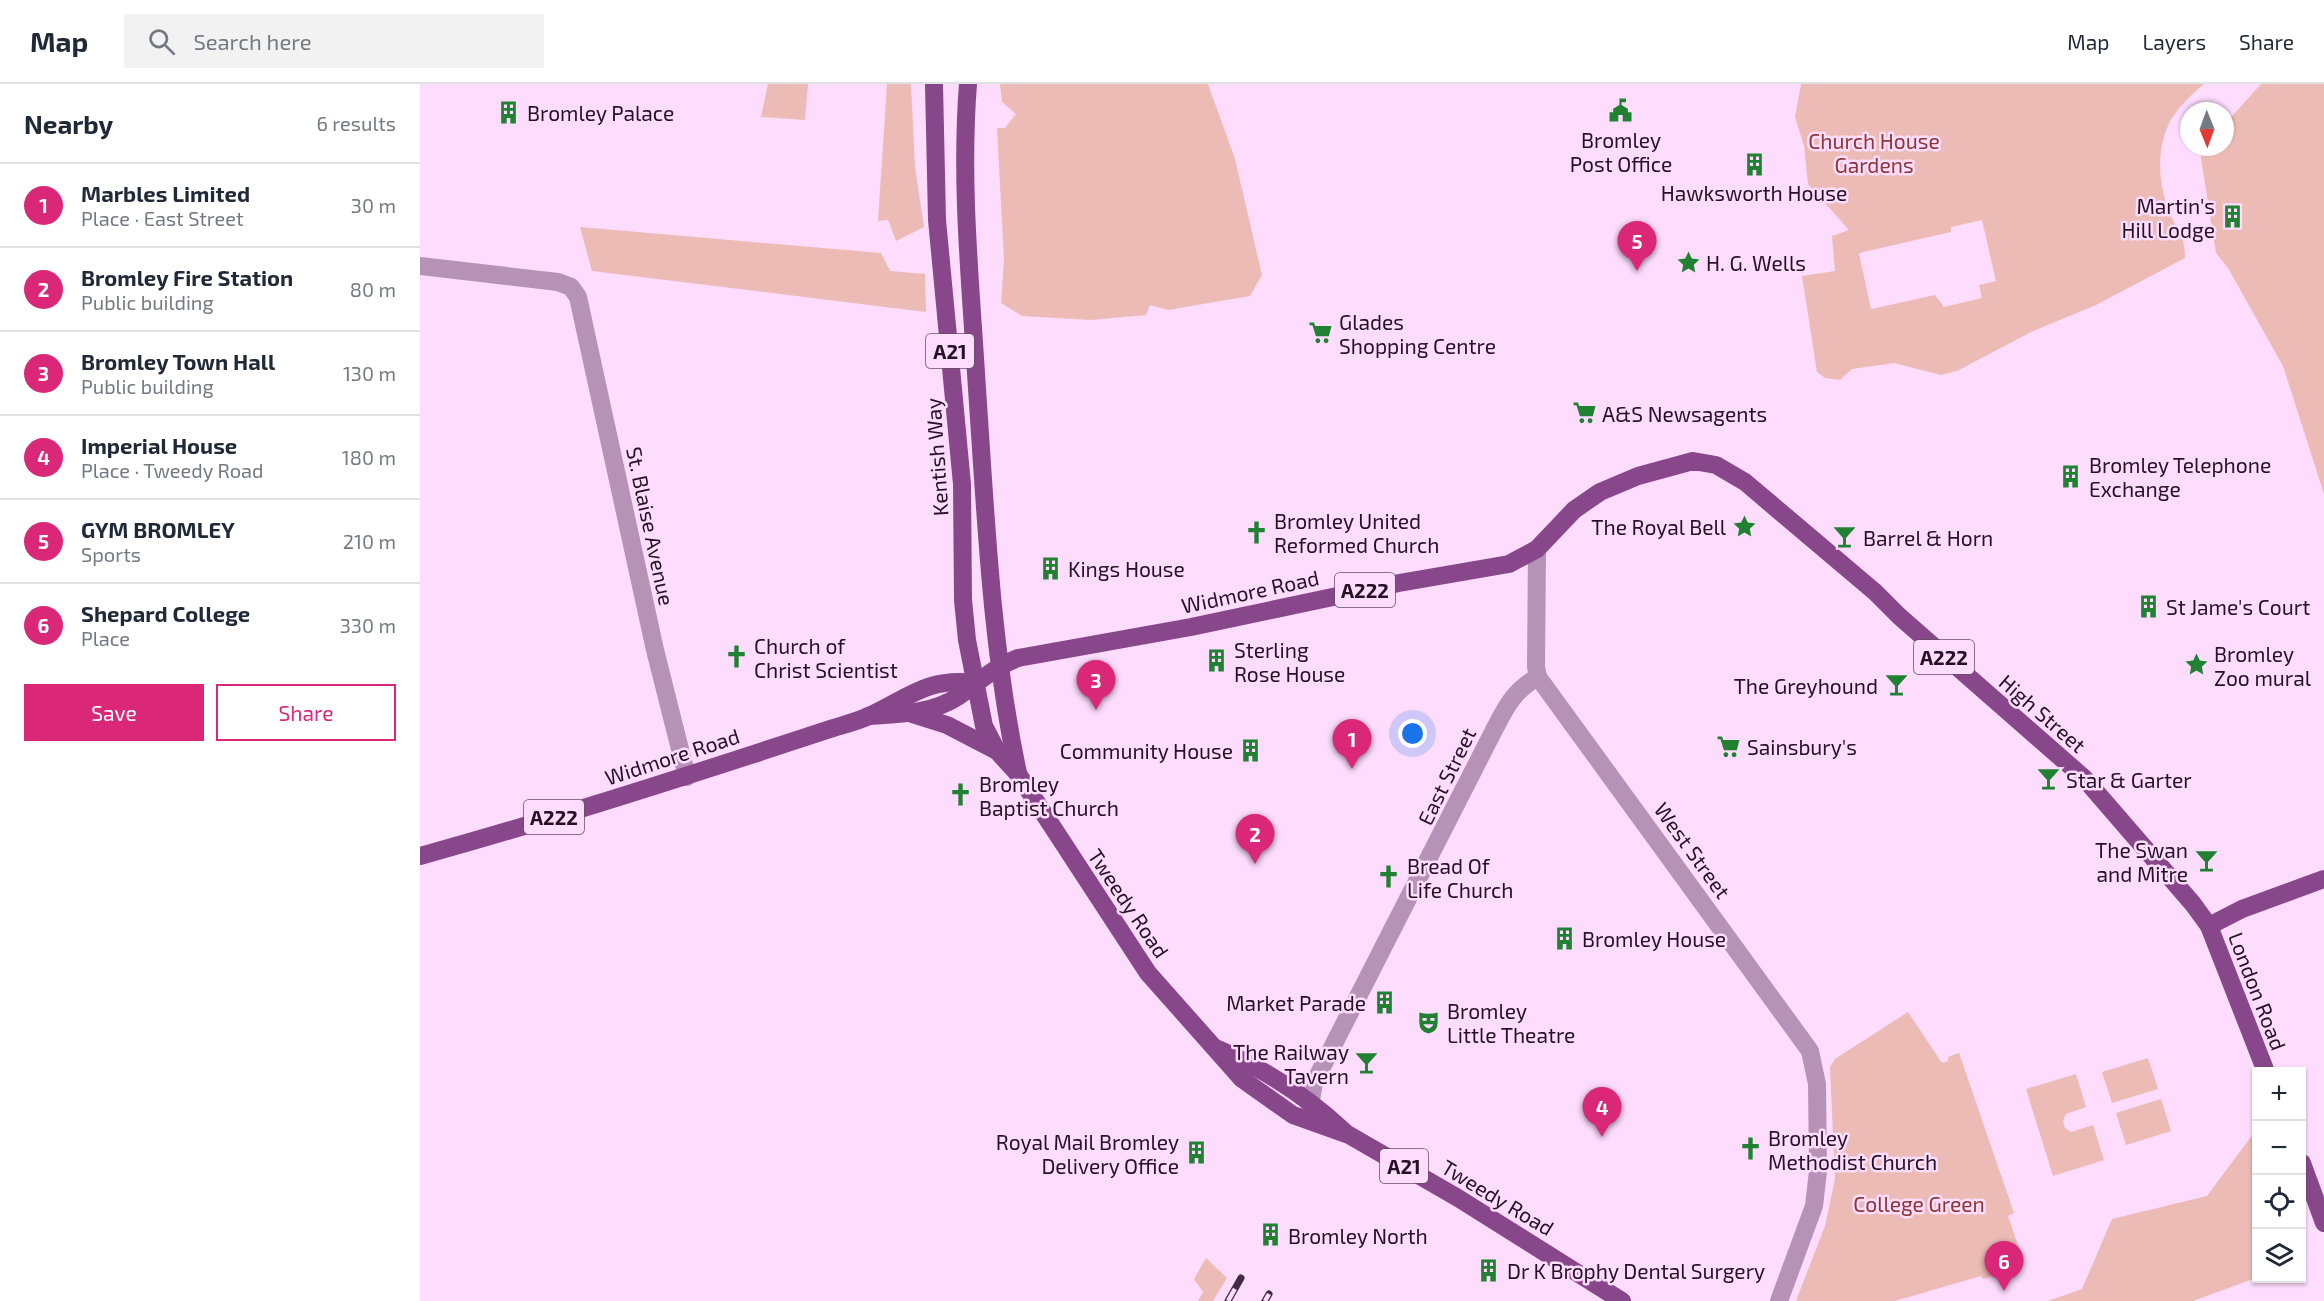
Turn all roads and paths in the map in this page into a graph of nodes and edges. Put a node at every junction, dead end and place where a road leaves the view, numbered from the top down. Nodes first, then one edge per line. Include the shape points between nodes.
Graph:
1 (934, 84) edge
2 (968, 84) edge
3 (420, 266) edge
4 (1537, 549) junction
5 (999, 665) junction
6 (1538, 677) junction
7 (974, 683) junction
8 (912, 714) junction
9 (868, 716) junction
10 (998, 751) junction
11 (1018, 774) junction
12 (687, 777) junction
13 (420, 856) edge
14 (2324, 879) edge
15 (2209, 926) junction
16 (1215, 1047) junction
17 (2264, 1067) edge
18 (1310, 1101) junction
19 (1307, 1122) junction
20 (1349, 1135) junction
21 (2306, 1175) edge
22 (2324, 1223) edge
23 (1622, 1301) edge
24 (1779, 1301) edge

1 - 7 main road, Kentish Way / A21 via 939,242 962,484 964,618
2 - 5 main road, A21 via 968,259 992,616
3 - 12 street, St. Blaise Avenue via 558,282 571,287 578,297 655,650
4 - 5 main road, Widmore Road / A222 via 1501,566 1045,652
4 - 6 street
4 - 15 main road, High Street / A222 via 1574,510 1600,492 1638,476 1693,461 1716,465 1745,482 1875,592 2084,778
5 - 7 main road, Widmore Road / A222
5 - 11 main road, Tweedy Road / A21
6 - 18 street, East Street via 1512,696 1498,721 1314,1083
6 - 24 street, West Street via 1810,1051 1817,1084 1818,1171 1811,1214
7 - 8 main road, Widmore Road / A222 via 958,697
7 - 9 main road, Widmore Road / A222 via 940,682 906,694
7 - 10 main road, Tweedy Road / A21 via 980,715
8 - 9 main road, Widmore Road / A222
8 - 10 main road via 947,725
9 - 12 main road, Widmore Road / A222
10 - 11 main road, Tweedy Road / A21
11 - 16 main road, Tweedy Road / A21 via 1148,973
12 - 13 main road, Widmore Road / A222
14 - 15 main road via 2242,909
15 - 17 main road, London Road / A222
16 - 18 main road, Tweedy Road / A21 via 1263,1070
16 - 19 main road, Tweedy Road / A21 via 1242,1079 1269,1101
18 - 19 street
18 - 20 main road, Tweedy Road / A21
19 - 20 main road, Tweedy Road / A21
20 - 23 main road, Tweedy Road / A21 via 1498,1222
21 - 22 main road

